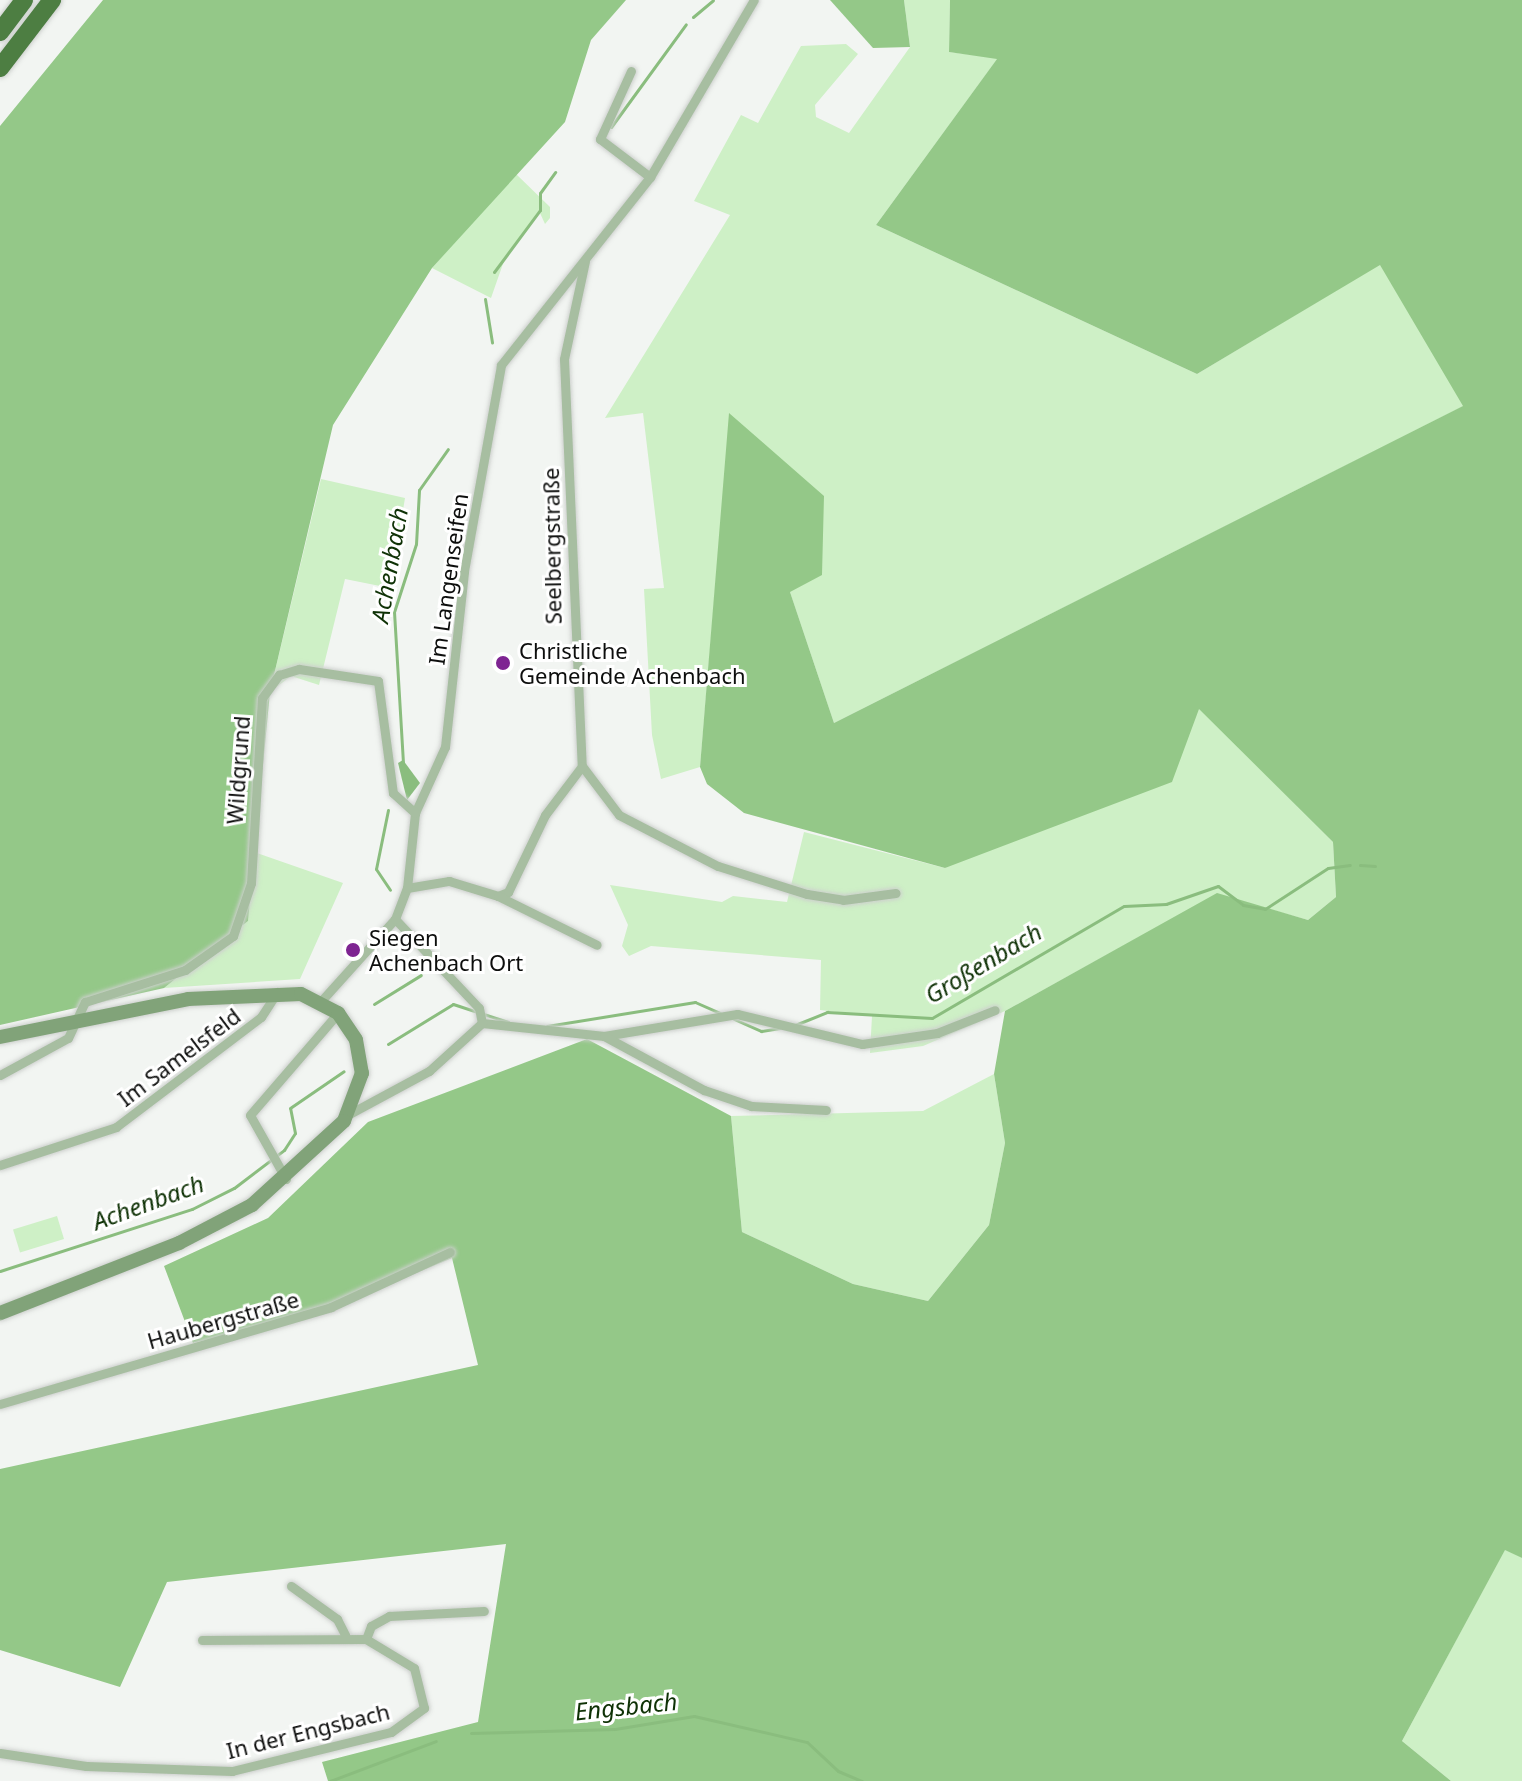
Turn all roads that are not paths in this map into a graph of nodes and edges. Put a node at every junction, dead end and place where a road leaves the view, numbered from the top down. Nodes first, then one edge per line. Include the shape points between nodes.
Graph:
1 (24, 0) edge
2 (52, 0) edge
3 (754, 0) edge
4 (0, 32) edge
5 (0, 68) edge
6 (631, 71) dead end
7 (650, 177) junction
8 (585, 259) junction
9 (582, 766) junction
10 (415, 813) junction
11 (407, 888) junction
12 (896, 893) dead end
13 (498, 896) junction
14 (395, 919) junction
15 (597, 945) dead end
16 (277, 992) junction
17 (322, 1000) junction
18 (995, 1010) dead end
19 (338, 1013) junction
20 (76, 1018) junction
21 (482, 1023) junction
22 (604, 1036) junction
23 (0, 1037) edge
24 (0, 1075) edge
25 (826, 1110) dead end
26 (351, 1113) junction
27 (0, 1165) edge
28 (286, 1179) junction
29 (450, 1252) dead end
30 (0, 1313) edge
31 (0, 1404) edge
32 (291, 1586) dead end
33 (484, 1611) dead end
34 (345, 1635) junction
35 (366, 1639) junction
36 (202, 1640) dead end
37 (0, 1753) edge

1 - 4 highway
2 - 5 highway
3 - 7 street, Im Langenseifen
6 - 7 street via 600,139
7 - 8 street, Im Langenseifen
8 - 9 street, Seelbergstraße via 564,359
8 - 10 street, Im Langenseifen via 501,365 464,571 445,747
9 - 12 street via 619,815 718,866 843,900
9 - 13 street via 545,815 516,885
10 - 11 street, Im Langenseifen
10 - 20 street, Wildgrund via 393,793 378,681 299,669 279,675 264,687 257,728 251,883 241,924 195,965 85,1002
11 - 13 street via 449,881
11 - 14 street, Im Langenseifen
13 - 15 street
14 - 17 street, Im Langenseifen
14 - 21 street via 479,1008
16 - 17 main road
16 - 20 main road
16 - 27 street, Im Samelsfeld via 261,1017 116,1127
17 - 19 main road
18 - 22 street via 888,1043 862,1044 737,1014
19 - 26 main road via 361,1056
19 - 28 street via 250,1115
20 - 23 main road
20 - 24 street via 68,1038
21 - 22 street
21 - 26 street via 429,1071
22 - 25 street via 704,1090 751,1106
26 - 28 main road
28 - 30 main road via 179,1243
29 - 31 street, Haubergstraße via 331,1307
32 - 34 street via 337,1619
33 - 35 street via 389,1616
34 - 35 street, In der Engsbach
34 - 36 street, In der Engsbach
35 - 37 street, In der Engsbach via 414,1668 424,1686 424,1708 391,1732 232,1771 86,1766

